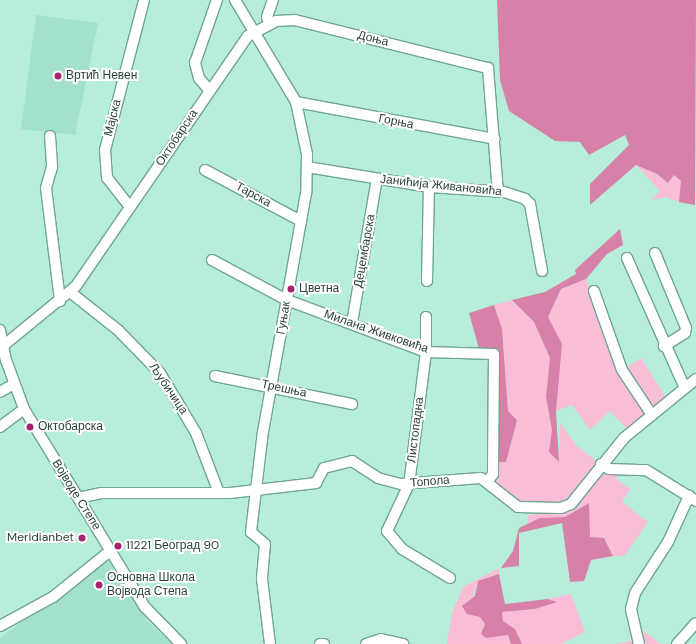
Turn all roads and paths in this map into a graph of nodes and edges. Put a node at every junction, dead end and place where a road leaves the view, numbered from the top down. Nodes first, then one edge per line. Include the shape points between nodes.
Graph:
1 (144, 0) edge
2 (217, 0) edge
3 (235, 0) edge
4 (272, 0) edge
5 (270, 23) junction
6 (256, 30) junction
7 (209, 90) junction
8 (296, 102) junction
9 (50, 136) dead end
10 (495, 139) junction
11 (307, 167) junction
12 (205, 170) dead end
13 (377, 179) junction
14 (429, 187) junction
15 (498, 192) junction
16 (130, 207) junction
17 (301, 221) junction
18 (655, 253) dead end
19 (627, 258) dead end
20 (212, 260) dead end
21 (542, 271) dead end
22 (427, 281) dead end
23 (594, 291) dead end
24 (70, 292) junction
25 (287, 300) junction
26 (60, 301) junction
27 (426, 318) dead end
28 (352, 323) junction
29 (0, 330) edge
30 (3, 346) junction
31 (664, 346) junction
32 (426, 352) junction
33 (215, 376) dead end
34 (696, 379) edge
35 (14, 384) junction
36 (272, 385) junction
37 (685, 388) junction
38 (0, 392) edge
39 (352, 404) dead end
40 (24, 409) junction
41 (652, 415) junction
42 (0, 426) edge
43 (601, 464) junction
44 (488, 481) junction
45 (409, 484) junction
46 (255, 491) junction
47 (218, 493) junction
48 (78, 498) junction
49 (693, 499) edge
50 (110, 551) junction
51 (450, 578) dead end
52 (696, 623) edge
53 (0, 626) edge
54 (181, 644) edge
55 (270, 644) edge
56 (320, 644) edge
57 (324, 644) edge
58 (366, 644) edge
59 (403, 644) edge
60 (639, 644) edge
61 (677, 644) edge

1 - 16 street, Мајска via 105,150 107,178 120,199
2 - 7 street via 195,62 199,78
3 - 6 street, Гуњак
4 - 5 street via 267,17
5 - 6 street, Доња
5 - 10 street, Доња via 295,20 490,70
6 - 7 street, Октобарска
6 - 8 street, Гуњак
7 - 16 street, Октобарска
8 - 10 street, Горња
8 - 11 street, Гуњак via 305,141
9 - 26 street via 52,167 46,188
10 - 15 street
11 - 13 street, Јанићија Живановића
11 - 17 street, Гуњак
12 - 17 street, Тарска
13 - 14 street, Јанићија Живановића
13 - 28 street, Децембарска
14 - 15 street, Јанићија Живановића
14 - 22 street
15 - 21 street, Јанићија Живановића via 529,202
16 - 24 street, Октобарска
17 - 25 street, Гуњак
18 - 31 street via 686,328 685,333
19 - 31 street
20 - 25 street, Милана Живковића
23 - 41 street via 622,370
24 - 26 street, Октобарска
24 - 47 street, Љубичица via 118,330 160,373 196,433
25 - 28 street, Милана Живковића
25 - 36 street, Гуњак
26 - 30 street, Октобарска
27 - 32 street, Листопадна
28 - 32 street, Милана Живковића
29 - 30 street, Војводе Степе
30 - 35 street, Војводе Степе
31 - 37 street
32 - 44 street, Милана Живковића via 486,351 496,357 492,474
32 - 45 street, Листопадна
33 - 36 street, Трешња
34 - 37 street
35 - 38 street
35 - 40 street, Војводе Степе
36 - 39 street, Трешња
36 - 46 street, Гуњак
37 - 41 street
40 - 42 street
40 - 48 street, Војводе Степе
41 - 43 street
43 - 44 street via 571,504 561,508 518,507
43 - 49 street via 610,469 646,470
44 - 45 street, Топола via 474,478
45 - 46 street, Топола via 378,478 352,462 324,468 316,483
45 - 51 street, Листопадна via 387,531 389,536 402,548
46 - 47 street, Топола
46 - 55 street, Гуњак via 251,532 265,544 262,579
47 - 48 street, Топола via 101,493
48 - 50 street, Војводе Степе
49 - 60 street via 646,573 631,604
50 - 53 street via 53,597
50 - 54 street, Војводе Степе via 150,614
52 - 61 street
56 - 57 street
58 - 59 street via 381,639

